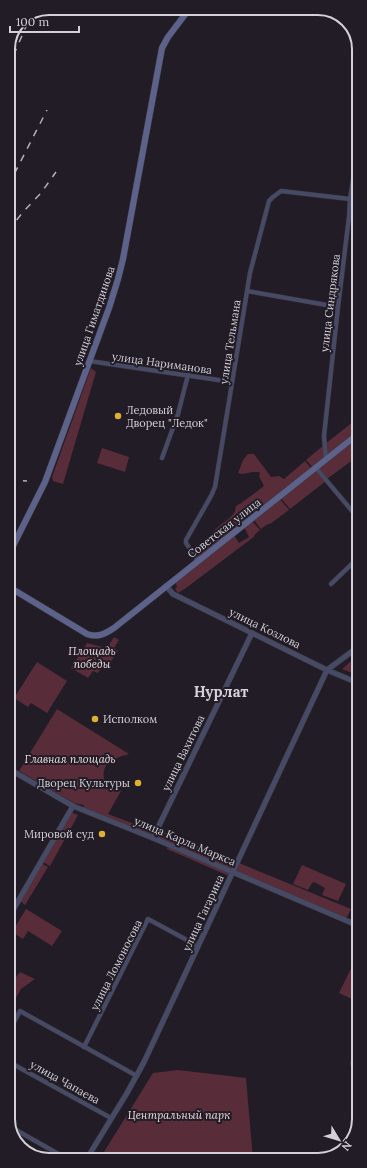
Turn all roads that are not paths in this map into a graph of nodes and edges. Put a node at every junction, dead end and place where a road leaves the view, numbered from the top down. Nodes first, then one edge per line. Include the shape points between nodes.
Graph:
1 (185, 15) edge
2 (352, 187) edge
3 (350, 200) junction
4 (247, 291) junction
5 (338, 307) junction
6 (89, 361) junction
7 (188, 376) junction
8 (232, 382) junction
9 (352, 439) edge
10 (162, 458) dead end
11 (326, 459) junction
12 (316, 468) junction
13 (352, 511) edge
14 (15, 542) edge
15 (198, 561) junction
16 (352, 564) edge
17 (331, 584) dead end
18 (166, 586) junction
19 (15, 591) edge
20 (252, 633) junction
21 (352, 651) edge
22 (327, 670) junction
23 (352, 680) edge
24 (15, 773) edge
25 (73, 806) junction
26 (153, 838) junction
27 (233, 873) junction
28 (15, 900) edge
29 (352, 924) edge
30 (198, 946) junction
31 (15, 1020) edge
32 (84, 1047) junction
33 (15, 1065) edge
34 (137, 1076) junction
35 (111, 1118) junction
36 (17, 1131) edge
37 (57, 1153) edge
38 (90, 1153) edge

1 - 6 main road, улица Гиматдинова via 162,48 123,259 109,308
2 - 3 street, улица Синдрякова
3 - 4 street, улица Тельмана via 281,191 273,196 269,201
3 - 5 street, улица Синдрякова
4 - 5 street
4 - 8 street, улица Тельмана
5 - 11 street, улица Синдрякова via 324,436
6 - 7 street, улица Нариманова
6 - 14 main road, улица Гиматдинова via 45,482
7 - 8 street, улица Нариманова
7 - 10 street
8 - 15 street, улица Тельмана via 215,487 186,540
9 - 11 main road, Советская улица
11 - 12 main road, Советская улица
12 - 13 street
12 - 15 main road, Советская улица
15 - 18 main road, Советская улица
16 - 17 street
18 - 19 main road, Советская улица via 114,628 100,635 84,632
18 - 20 street, улица Козлова via 173,594
20 - 22 street, улица Козлова
20 - 26 street, улица Вахитова
21 - 22 street
22 - 23 street, улица Козлова
22 - 27 street, улица Гагарина
24 - 25 street, улица Карла Маркса
25 - 26 street, улица Карла Маркса
25 - 28 street
26 - 27 street, улица Карла Маркса
27 - 29 street, улица Карла Маркса
27 - 30 street, улица Гагарина
30 - 32 street, улица Ломоносова via 148,920
30 - 34 street, улица Гагарина
31 - 32 street via 20,1011
32 - 34 street
33 - 35 street, улица Чапаева
34 - 35 street, улица Гагарина
35 - 38 street, улица Гагарина
36 - 37 street

